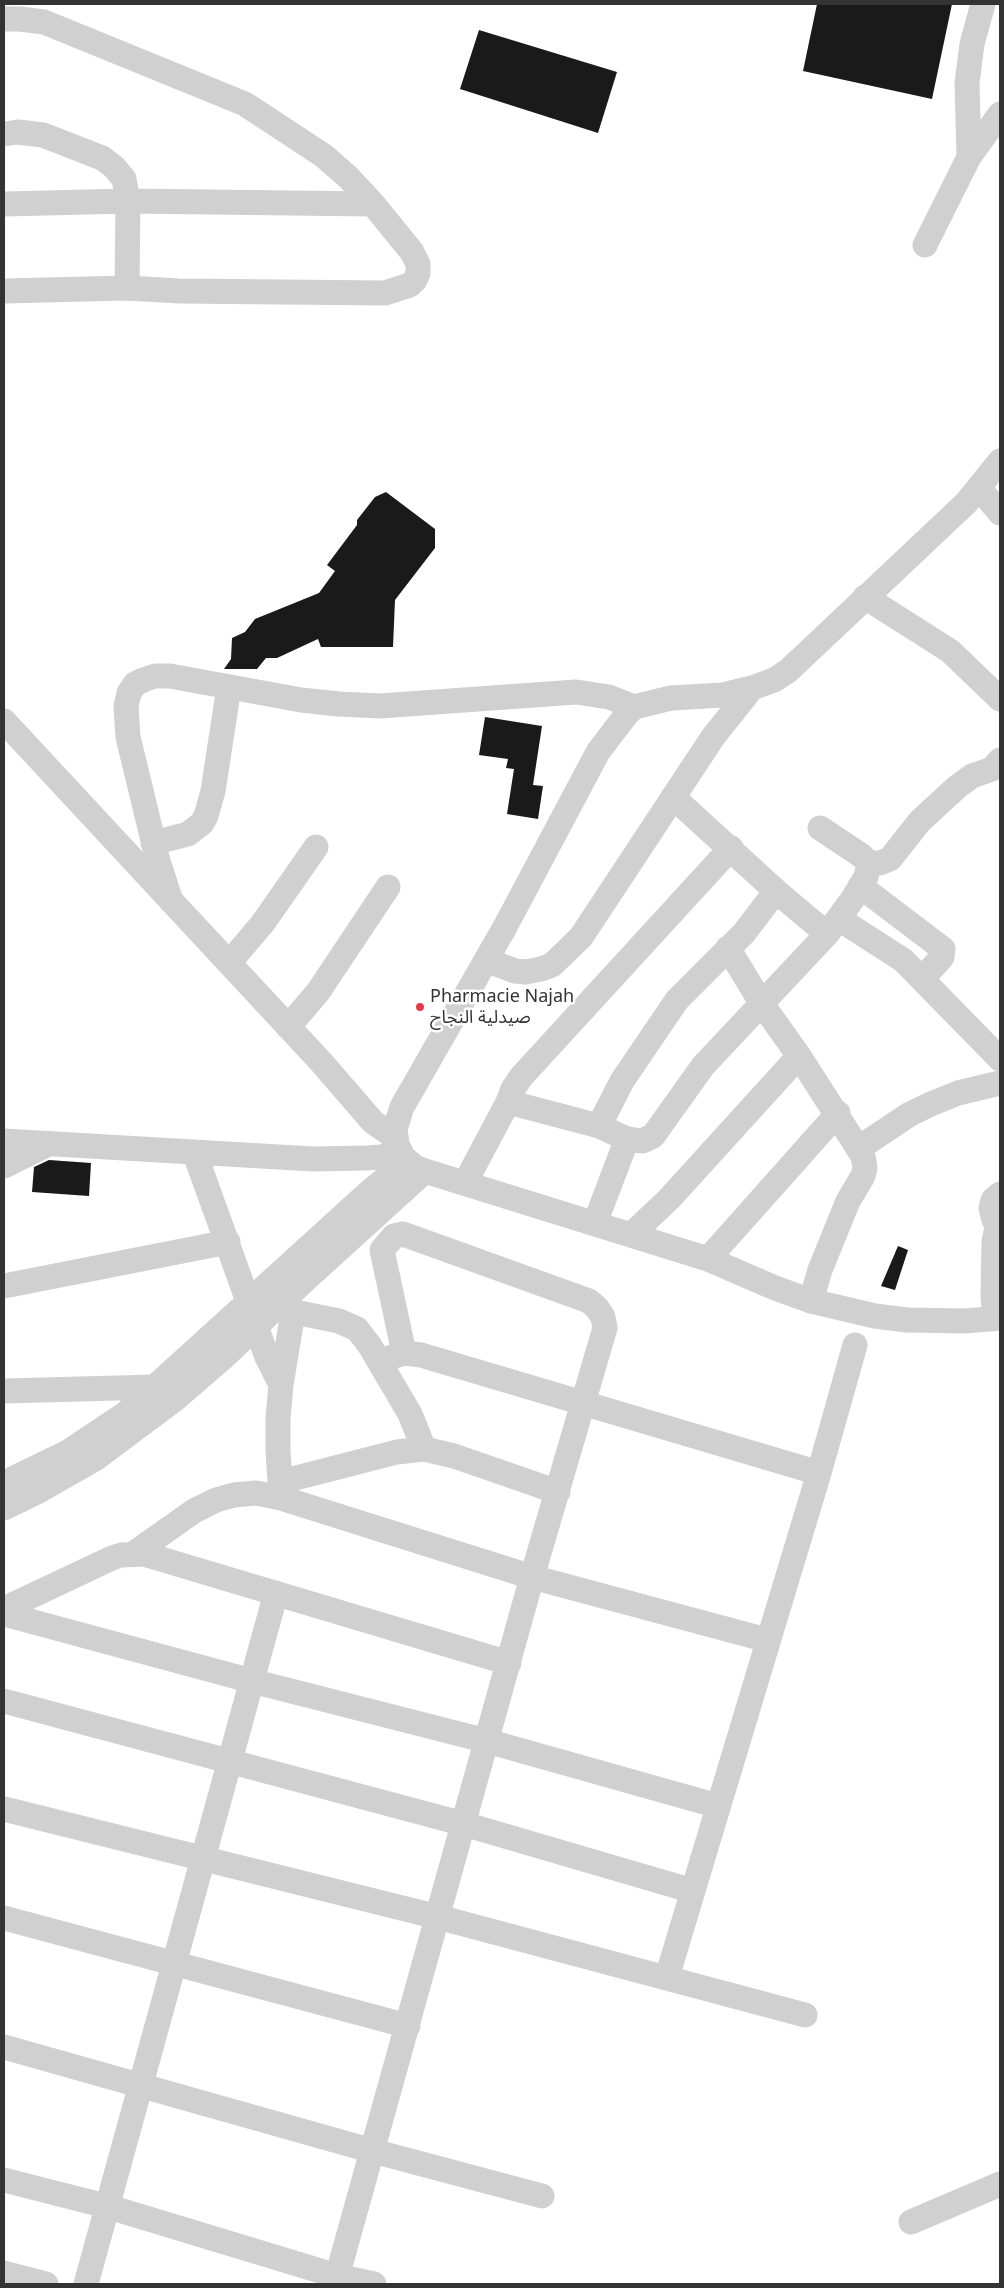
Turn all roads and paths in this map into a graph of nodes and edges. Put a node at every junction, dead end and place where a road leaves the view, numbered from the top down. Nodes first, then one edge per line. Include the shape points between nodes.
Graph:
1 (983, 4) edge
2 (49, 13) edge
3 (4, 19) edge
4 (1000, 114) edge
5 (4, 134) edge
6 (969, 157) junction
7 (128, 201) junction
8 (4, 204) edge
9 (374, 204) junction
10 (926, 244) dead end
11 (127, 288) junction
12 (4, 291) edge
13 (1000, 461) edge
14 (978, 488) junction
15 (1000, 513) edge
16 (865, 597) junction
17 (229, 687) junction
18 (752, 688) junction
19 (1000, 700) edge
20 (634, 707) junction
21 (4, 721) edge
22 (1000, 760) edge
23 (672, 797) junction
24 (820, 828) dead end
25 (153, 843) junction
26 (316, 847) dead end
27 (731, 848) junction
28 (869, 863) junction
29 (860, 886) junction
30 (388, 887) dead end
31 (776, 891) junction
32 (171, 901) junction
33 (833, 926) junction
34 (728, 948) junction
35 (486, 960) junction
36 (229, 963) junction
37 (923, 978) junction
38 (762, 1004) junction
39 (288, 1027) junction
40 (799, 1056) junction
41 (1000, 1060) edge
42 (1000, 1084) edge
43 (508, 1102) junction
44 (838, 1113) junction
45 (599, 1126) junction
46 (627, 1139) junction
47 (4, 1141) edge
48 (47, 1145) junction
49 (859, 1148) junction
50 (195, 1154) junction
51 (407, 1155) junction
52 (4, 1166) edge
53 (465, 1183) junction
54 (1000, 1194) edge
55 (595, 1223) junction
56 (999, 1226) edge
57 (632, 1234) junction
58 (228, 1242) junction
59 (708, 1259) junction
60 (4, 1286) edge
61 (248, 1301) junction
62 (811, 1301) junction
63 (284, 1310) junction
64 (998, 1318) edge
65 (256, 1326) junction
66 (855, 1345) dead end
67 (404, 1353) junction
68 (380, 1361) junction
69 (281, 1385) junction
70 (155, 1387) junction
71 (4, 1391) edge
72 (584, 1404) junction
73 (424, 1449) junction
74 (819, 1473) junction
75 (4, 1483) edge
76 (281, 1490) junction
77 (558, 1492) junction
78 (4, 1508) edge
79 (133, 1554) junction
80 (532, 1577) junction
81 (276, 1593) junction
82 (4, 1609) edge
83 (4, 1614) edge
84 (767, 1640) junction
85 (509, 1663) junction
86 (252, 1681) junction
87 (4, 1701) edge
88 (487, 1741) junction
89 (229, 1761) junction
90 (718, 1806) junction
91 (4, 1809) edge
92 (464, 1824) junction
93 (204, 1860) junction
94 (693, 1891) junction
95 (438, 1917) junction
96 (4, 1918) edge
97 (174, 1963) junction
98 (667, 1977) junction
99 (805, 2015) dead end
100 (408, 2026) junction
101 (4, 2046) edge
102 (140, 2085) junction
103 (373, 2151) junction
104 (4, 2180) edge
105 (1000, 2184) edge
106 (542, 2196) dead end
107 (106, 2206) junction
108 (911, 2222) dead end
109 (4, 2272) edge
110 (336, 2280) edge
111 (46, 2284) edge
112 (86, 2284) edge
113 (374, 2284) edge

1 - 6 street via 972,44 967,83
2 - 3 street
2 - 9 street via 245,104 324,156
4 - 6 street
5 - 7 street via 18,132 43,136 102,158 124,179
6 - 10 street
7 - 8 street
7 - 9 street
7 - 11 street
9 - 11 street via 418,264 415,280 401,289 384,293
11 - 12 street
13 - 14 street
14 - 15 street
14 - 16 street
16 - 18 street via 788,671
16 - 19 street via 950,651
17 - 20 street via 292,699 380,706 576,692 609,697
17 - 25 street via 214,791 206,816 188,834
17 - 25 street via 155,676 135,684 129,693 126,706 128,736
18 - 20 street via 723,695 671,698
18 - 23 street
20 - 35 street via 598,752
21 - 32 street
22 - 28 street via 992,769 972,776 957,787 920,822 890,859
23 - 27 street
23 - 35 street via 581,937 552,965 526,972
24 - 28 street
25 - 32 street
26 - 36 street via 263,923
27 - 31 street
27 - 43 street via 522,1077
28 - 29 street
29 - 33 street
29 - 37 street via 943,949 942,957
30 - 39 street via 318,992
31 - 33 street
31 - 34 street via 755,921
32 - 36 street
33 - 37 street via 891,950
33 - 38 street
34 - 38 street
34 - 45 street via 677,1000 622,1081
35 - 51 street via 402,1107 395,1130
36 - 39 street
37 - 41 street
38 - 40 street
38 - 46 street via 703,1066 652,1136 642,1141
39 - 51 street
40 - 44 street
40 - 57 street via 670,1199
42 - 49 street via 958,1093 931,1104
43 - 45 street
43 - 53 street
44 - 49 street
44 - 59 street
45 - 46 street
46 - 55 street
47 - 48 street
48 - 50 street
48 - 52 street
49 - 62 street via 864,1163 863,1176 848,1201
50 - 51 street via 344,1160
50 - 58 street
51 - 53 street
51 - 61 street
51 - 63 street
53 - 55 street
54 - 56 street via 993,1200 991,1208
55 - 57 street
56 - 64 street via 995,1234 993,1273
57 - 59 street
58 - 60 street
58 - 61 street
59 - 62 street
61 - 70 street
62 - 64 street via 907,1320
63 - 65 street
63 - 68 street via 349,1324 364,1336
63 - 69 street
65 - 69 street
65 - 78 street via 174,1400 95,1459
66 - 74 street
67 - 68 street
67 - 72 street
67 - 72 street via 382,1250 394,1236 403,1234 589,1300 603,1317 605,1328
68 - 73 street via 410,1414
69 - 76 street via 278,1450
70 - 71 street
70 - 75 street via 125,1414 68,1452
72 - 74 street
72 - 77 street
73 - 76 street via 397,1452
73 - 77 street via 454,1456
74 - 84 street
76 - 79 street via 216,1500 194,1511
76 - 80 street
77 - 80 street
79 - 81 street via 154,1557
79 - 82 street via 112,1558
80 - 84 street
80 - 85 street
81 - 85 street
81 - 86 street
83 - 86 street
84 - 90 street
85 - 88 street
86 - 88 street
86 - 89 street
87 - 89 street
88 - 90 street
88 - 92 street
89 - 92 street
89 - 93 street
90 - 94 street
91 - 93 street
92 - 94 street
92 - 95 street
93 - 95 street
93 - 97 street
94 - 98 street
95 - 98 street
95 - 100 street
96 - 97 street
97 - 100 street
97 - 102 street
98 - 99 street
100 - 103 street
101 - 102 street
102 - 103 street
102 - 107 street
103 - 106 street
103 - 110 street
104 - 107 street
105 - 108 street
107 - 110 street
107 - 112 street
109 - 111 street
110 - 113 street

